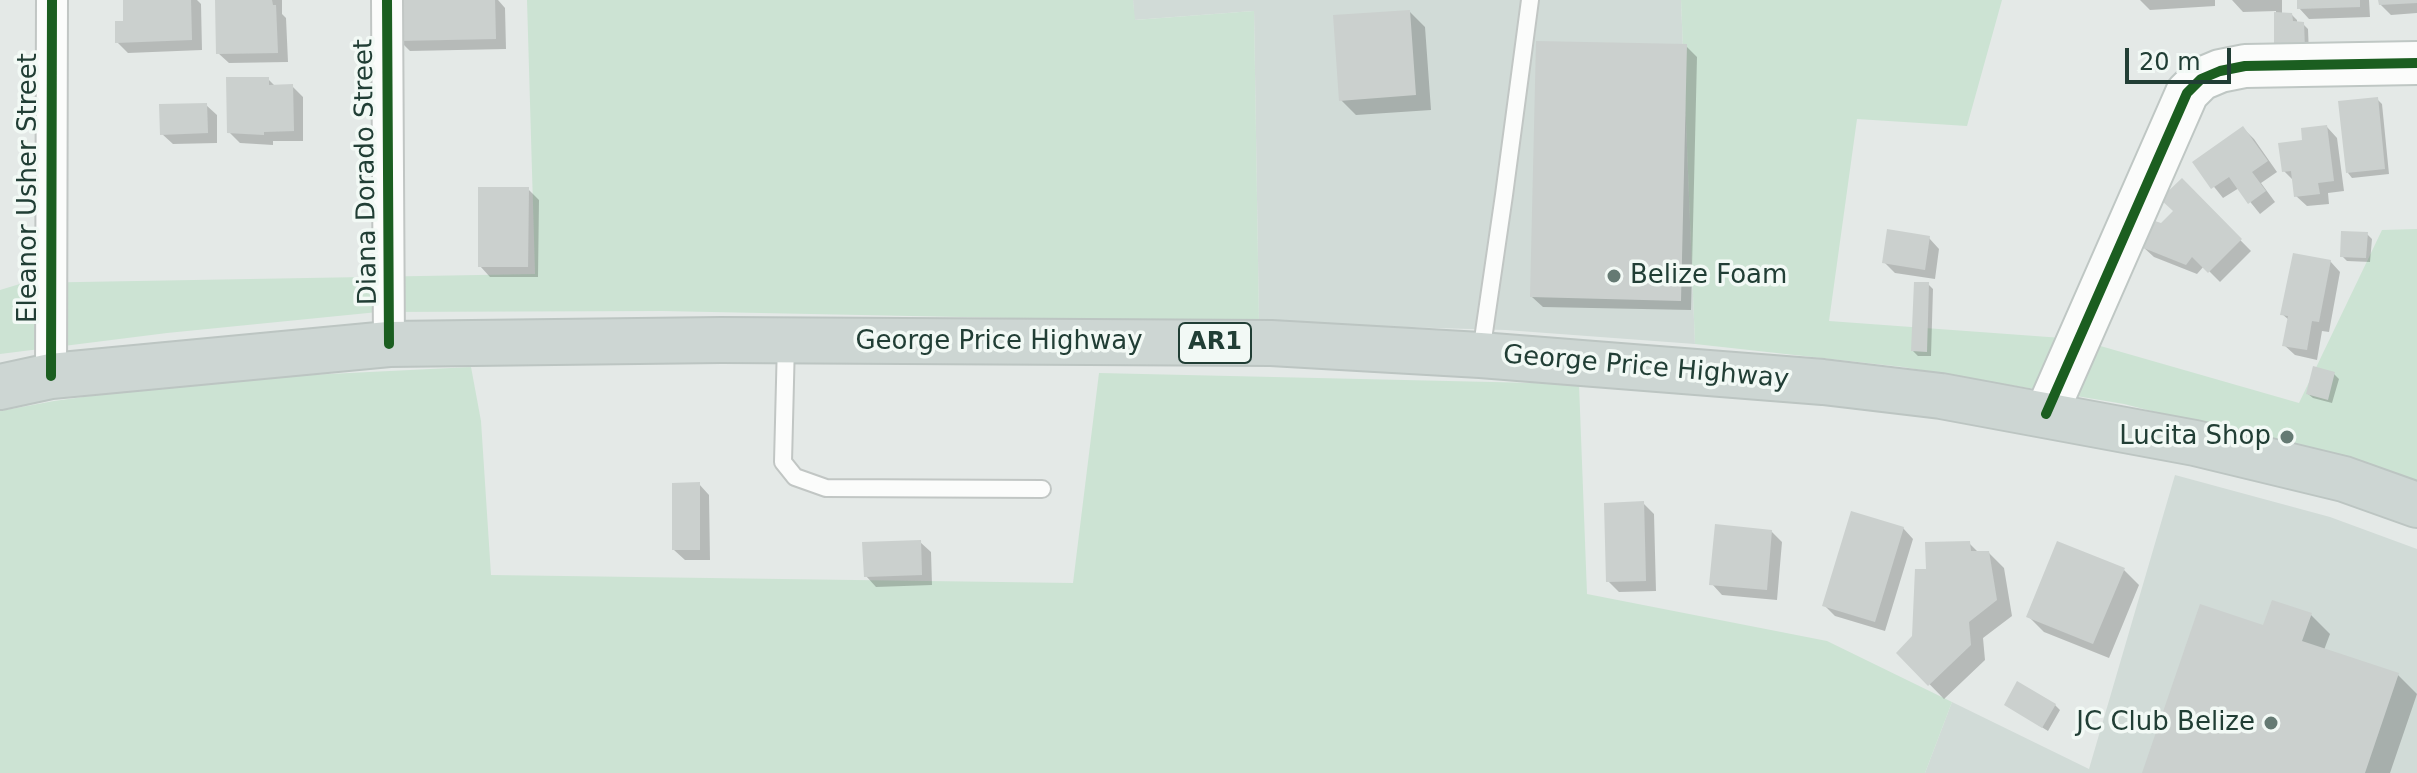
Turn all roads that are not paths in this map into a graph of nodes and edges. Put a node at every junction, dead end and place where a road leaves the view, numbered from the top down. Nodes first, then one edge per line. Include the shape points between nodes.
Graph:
1 (52, 0) edge
2 (387, 0) edge
3 (1530, 0) edge
4 (2417, 63) edge
5 (786, 341) junction
6 (389, 344) junction
7 (1480, 355) junction
8 (51, 376) junction
9 (0, 387) edge
10 (2046, 414) junction
11 (1042, 489) dead end
12 (2417, 505) edge

1 - 8 street, Eleanor Usher Street
2 - 6 street, Diana Dorado Street
3 - 7 lane
4 - 10 street via 2245,66 2201,79 2187,93
5 - 6 main road, George Price Highway / AR1
5 - 7 main road, George Price Highway / AR1 via 1271,343
5 - 11 lane via 783,462 795,477 826,488
6 - 8 main road, George Price Highway / AR1
7 - 10 main road, George Price Highway / AR1 via 1823,382
8 - 9 main road, George Price Highway / AR1
10 - 12 main road, George Price Highway / AR1 via 2344,479

